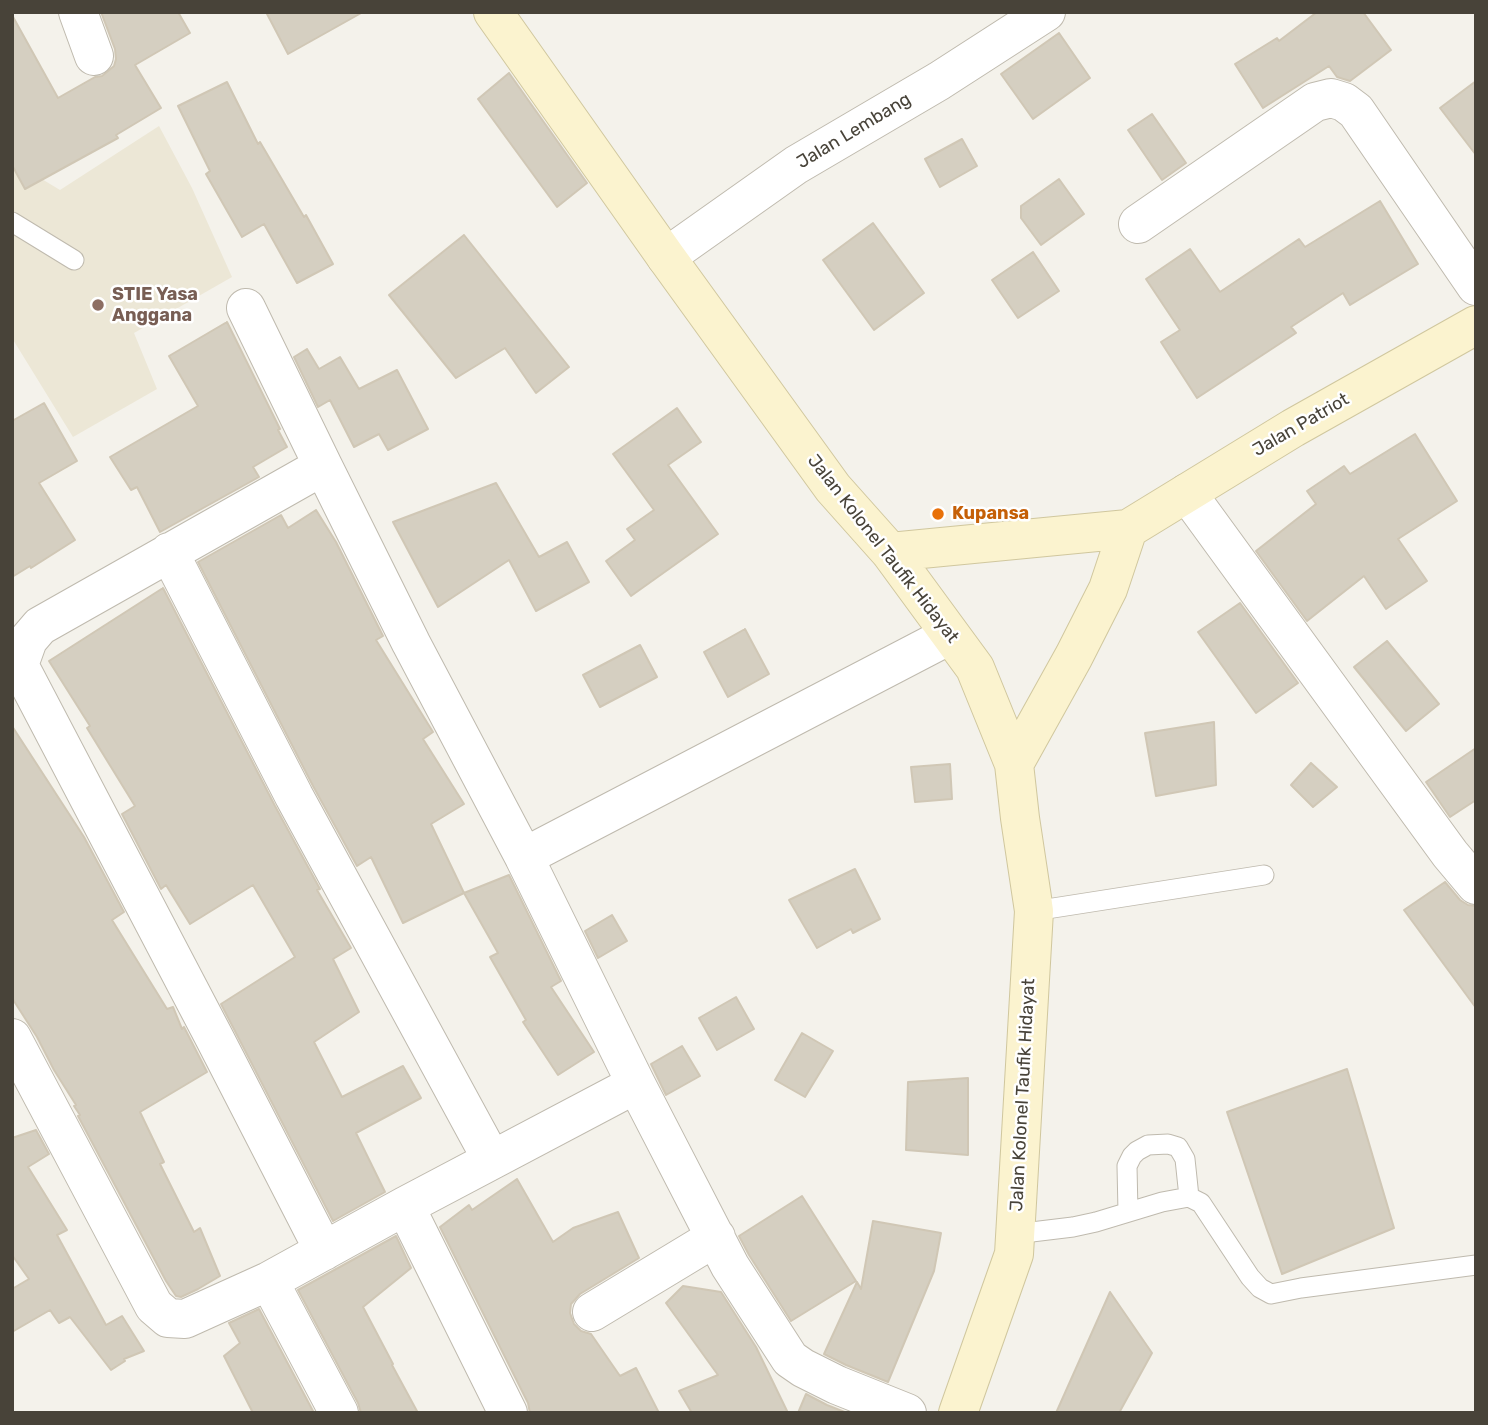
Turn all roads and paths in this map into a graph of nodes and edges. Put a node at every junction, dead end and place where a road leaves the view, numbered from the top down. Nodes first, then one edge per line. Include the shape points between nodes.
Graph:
1 (78, 12) edge
2 (493, 12) edge
3 (1046, 12) edge
4 (1006, 23) edge
5 (94, 56) dead end
6 (12, 222) edge
7 (1138, 224) dead end
8 (666, 257) junction
9 (74, 260) dead end
10 (1476, 286) edge
11 (246, 307) dead end
12 (1476, 326) edge
13 (323, 466) junction
14 (1187, 493) junction
15 (1128, 529) junction
16 (169, 552) junction
17 (890, 552) junction
18 (950, 635) junction
19 (16, 667) edge
20 (1014, 764) junction
21 (1463, 846) edge
22 (524, 857) junction
23 (1264, 875) dead end
24 (1476, 885) edge
25 (1034, 911) junction
26 (12, 1038) edge
27 (636, 1084) junction
28 (492, 1160) junction
29 (1189, 1197) junction
30 (405, 1206) junction
31 (1128, 1212) junction
32 (1015, 1234) junction
33 (716, 1237) junction
34 (324, 1251) junction
35 (1476, 1265) edge
36 (269, 1282) junction
37 (592, 1312) dead end
38 (339, 1413) edge
39 (508, 1413) edge
40 (907, 1413) edge
41 (958, 1413) edge

1 - 5 street
2 - 8 main road, Jalan Kolonel Taufik Hidayat
3 - 4 street, Jalan Lembang
4 - 8 street, Jalan Lembang via 939,82 796,165
6 - 9 lane
7 - 10 street via 1315,102 1331,98 1356,111
8 - 17 main road, Jalan Kolonel Taufik Hidayat via 833,488
11 - 13 street
12 - 14 main road, Jalan Patriot
13 - 16 street
13 - 22 street
14 - 15 main road, Jalan Patriot
14 - 21 street
15 - 17 main road, Jalan Patriot
15 - 20 main road via 1108,589
16 - 19 street via 40,626
16 - 28 street via 294,796
17 - 18 main road, Jalan Kolonel Taufik Hidayat
18 - 20 main road, Jalan Kolonel Taufik Hidayat via 975,668
18 - 22 street
19 - 34 street
20 - 25 main road, Jalan Kolonel Taufik Hidayat
21 - 24 street
22 - 27 street
23 - 25 lane
25 - 32 main road, Jalan Kolonel Taufik Hidayat
26 - 36 street via 154,1306 168,1318 185,1319
27 - 28 street
27 - 33 street
28 - 30 street
29 - 31 lane
29 - 31 lane via 1185,1159 1178,1147 1147,1145 1127,1166
29 - 35 lane via 1201,1203 1250,1277 1271,1294
30 - 34 street
30 - 39 street
31 - 32 lane via 1073,1227
32 - 41 main road, Jalan Kolonel Taufik Hidayat via 1014,1254
33 - 37 street
33 - 40 street via 790,1359
34 - 36 street
36 - 38 street

